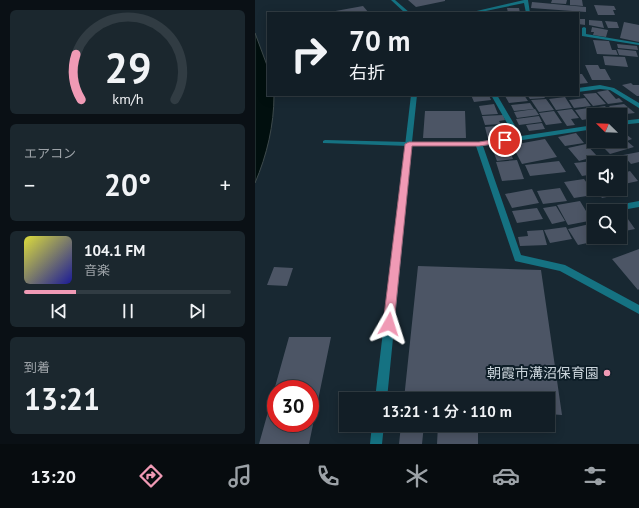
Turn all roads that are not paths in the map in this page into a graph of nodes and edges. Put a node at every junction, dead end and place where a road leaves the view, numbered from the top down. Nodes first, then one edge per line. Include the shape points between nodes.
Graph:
1 (393, 0) edge
2 (509, 0) edge
3 (526, 1) edge
4 (514, 3) junction
5 (407, 12) edge
6 (474, 12) edge
7 (528, 12) edge
8 (584, 28) dead end
9 (639, 44) edge
10 (579, 90) edge
11 (414, 96) edge
12 (495, 96) edge
13 (638, 104) edge
14 (639, 121) edge
15 (627, 122) edge
16 (587, 128) edge
17 (519, 138) junction
18 (325, 142) dead end
19 (409, 144) junction
20 (479, 144) junction
21 (639, 204) edge
22 (627, 206) edge
23 (639, 310) edge
24 (382, 392) edge
25 (377, 432) edge
26 (376, 444) edge

1 - 5 street
2 - 4 street
3 - 4 street
3 - 7 street
4 - 6 street
8 - 9 street via 584,35
10 - 13 street via 600,87 612,89
11 - 19 street
12 - 17 street
14 - 15 street
16 - 17 street
17 - 20 street
18 - 19 street
19 - 20 street
19 - 24 street
20 - 23 street via 518,258 563,268
21 - 22 street
25 - 26 street

